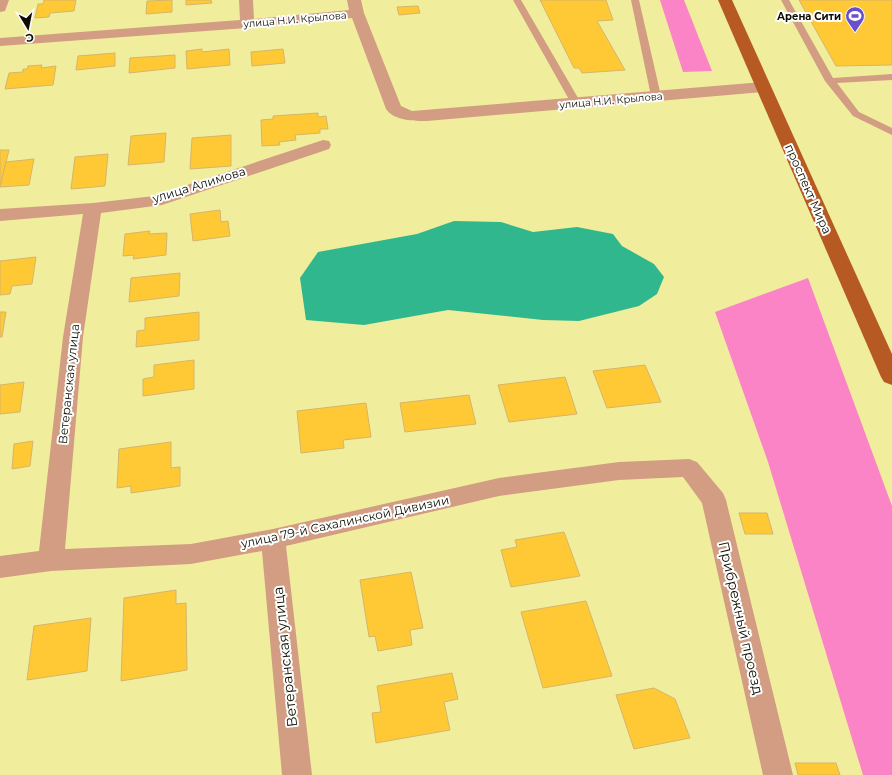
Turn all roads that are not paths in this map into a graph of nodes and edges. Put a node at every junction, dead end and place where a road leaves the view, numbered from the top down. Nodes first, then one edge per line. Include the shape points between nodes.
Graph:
1 (2, 0) edge
2 (246, 0) edge
3 (517, 0) edge
4 (635, 0) edge
5 (725, 0) edge
6 (785, 0) edge
7 (355, 6) edge
8 (0, 8) edge
9 (247, 24) junction
10 (0, 42) edge
11 (892, 78) edge
12 (830, 80) junction
13 (763, 87) junction
14 (656, 96) junction
15 (576, 103) junction
16 (892, 132) edge
17 (323, 145) dead end
18 (92, 208) junction
19 (0, 215) edge
20 (892, 377) edge
21 (689, 468) joint
22 (272, 539) junction
23 (50, 560) junction
24 (0, 567) edge
25 (297, 775) edge
26 (778, 775) edge

1 - 8 street
2 - 9 street
3 - 15 lane
4 - 14 lane
5 - 13 main road, проспект Мира
6 - 12 lane
7 - 9 street, улица Н.И. Крылова
7 - 15 street, улица Н.И. Крылова via 394,108 410,116
9 - 10 street, улица Н.И. Крылова
11 - 12 lane
12 - 16 lane via 856,114
13 - 14 street, улица Н.И. Крылова
13 - 20 main road, проспект Мира
14 - 15 street, улица Н.И. Крылова
17 - 18 street, улица Алимова via 156,200
18 - 19 street, улица Алимова
18 - 23 street, Ветеранская улица via 74,337
21 - 22 street, улица 79-й Сахалинской Дивизии via 619,471 499,487
21 - 26 street, Прибрежный проезд via 714,500
22 - 23 street, улица 79-й Сахалинской Дивизии via 191,554
22 - 25 street, Ветеранская улица
23 - 24 street, улица 79-й Сахалинской Дивизии

